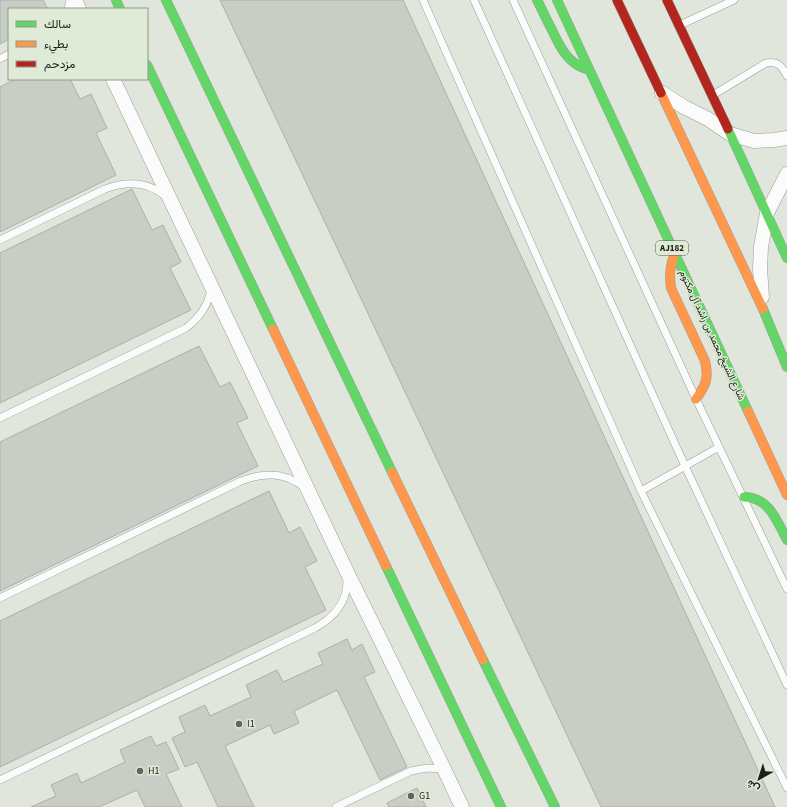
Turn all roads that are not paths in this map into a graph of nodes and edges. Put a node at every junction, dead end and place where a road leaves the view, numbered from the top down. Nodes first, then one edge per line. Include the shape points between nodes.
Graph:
1 (166, 0) edge
2 (423, 0) edge
3 (474, 0) edge
4 (513, 0) edge
5 (537, 0) edge
6 (557, 0) edge
7 (617, 0) edge
8 (667, 0) edge
9 (734, 0) edge
10 (679, 25) junction
11 (148, 67) edge
12 (589, 70) junction
13 (787, 76) edge
14 (113, 80) edge
15 (660, 92) junction
16 (712, 96) junction
17 (730, 134) junction
18 (787, 138) edge
19 (787, 174) edge
20 (172, 202) junction
21 (767, 213) junction
22 (0, 240) edge
23 (675, 253) junction
24 (787, 258) edge
25 (212, 288) junction
26 (764, 311) junction
27 (787, 367) edge
28 (696, 399) junction
29 (0, 418) edge
30 (719, 446) junction
31 (685, 466) junction
32 (641, 490) junction
33 (309, 492) junction
34 (787, 495) edge
35 (744, 497) junction
36 (787, 540) edge
37 (347, 572) junction
38 (787, 589) edge
39 (0, 598) edge
40 (787, 685) edge
41 (444, 769) junction
42 (0, 780) edge
43 (787, 788) edge
44 (336, 807) edge
45 (462, 807) edge
46 (501, 807) edge
47 (555, 807) edge

1 - 47 main road
2 - 32 lane
3 - 31 lane
4 - 28 lane
5 - 12 main road via 560,46 572,61
6 - 12 main road, شارع الشيخ محمد بن راشد آل مكتوم / AJ182
7 - 15 main road
8 - 10 main road
9 - 10 lane
10 - 16 main road
11 - 46 main road
12 - 23 main road, شارع الشيخ محمد بن راشد آل مكتوم / AJ182
13 - 16 lane via 776,63 766,63
14 - 20 street
15 - 17 street
15 - 26 main road
16 - 17 main road
17 - 18 street via 754,141
17 - 21 main road
19 - 21 street
20 - 22 lane via 152,188 140,184 116,185
20 - 25 street
21 - 24 main road
21 - 26 street via 760,269
23 - 28 main road via 669,266 669,281 705,361 708,374 705,387
23 - 34 main road, شارع الشيخ محمد بن راشد آل مكتوم / AJ182
25 - 29 lane via 203,311 186,328
25 - 33 street
26 - 27 main road
28 - 30 lane
30 - 31 lane
30 - 35 lane
31 - 32 lane
31 - 40 lane
32 - 43 lane
33 - 37 street
33 - 39 lane via 289,478 265,474 253,476
35 - 36 main road via 755,498 763,503 774,516
35 - 38 lane
37 - 41 street
37 - 42 lane via 345,595 334,615 325,623
41 - 44 lane via 427,768 411,771
41 - 45 street

